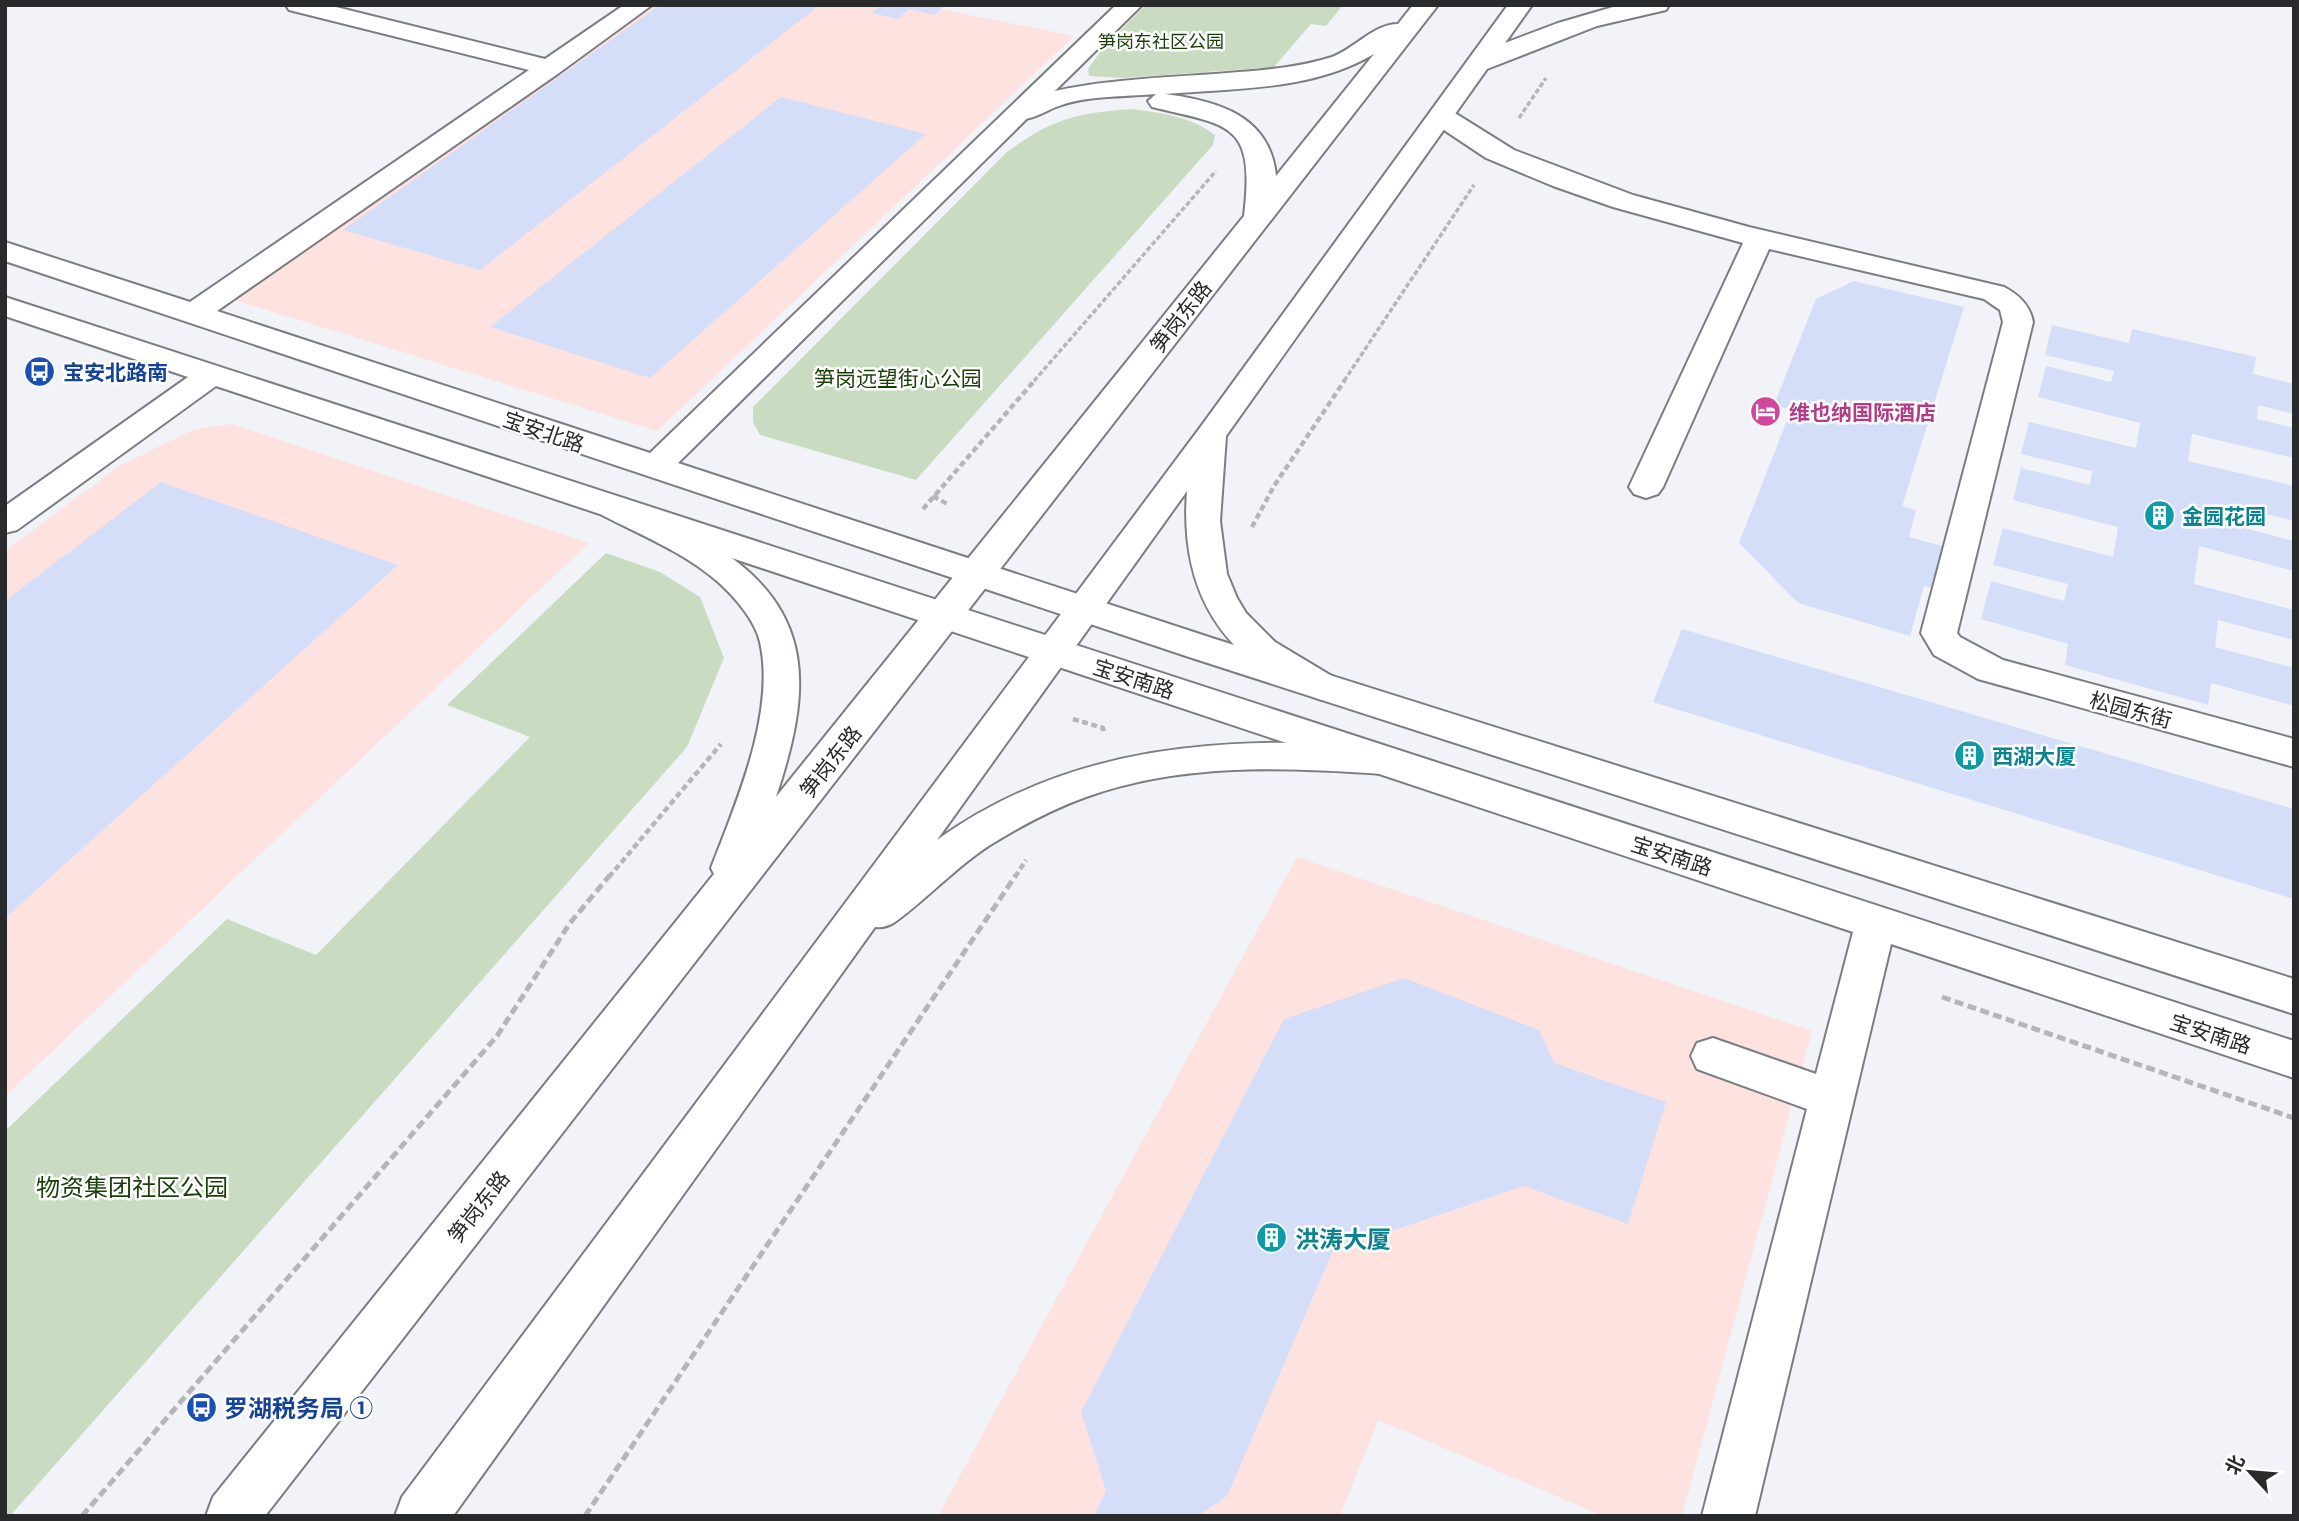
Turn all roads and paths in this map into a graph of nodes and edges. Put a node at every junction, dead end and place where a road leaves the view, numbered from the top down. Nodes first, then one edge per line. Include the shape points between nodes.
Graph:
1 (298, 5) edge
2 (640, 5) edge
3 (1130, 5) edge
4 (1520, 5) edge
5 (1657, 5) edge
6 (1421, 12) edge
7 (1478, 64) junction
8 (550, 68) junction
9 (1023, 112) junction
10 (1441, 116) junction
11 (1220, 167) dead end
12 (1476, 181) dead end
13 (1258, 217) junction
14 (1760, 237) junction
15 (5, 251) edge
16 (5, 306) edge
17 (194, 313) junction
18 (213, 374) junction
19 (1213, 432) junction
20 (654, 468) junction
21 (1646, 487) dead end
22 (933, 496) junction
23 (949, 505) dead end
24 (614, 507) junction
25 (923, 509) dead end
26 (5, 522) edge
27 (1250, 531) dead end
28 (979, 573) junction
29 (1084, 608) junction
30 (943, 617) junction
31 (1051, 651) junction
32 (1322, 687) junction
33 (1073, 719) dead end
34 (1103, 728) dead end
35 (725, 738) dead end
36 (2294, 753) edge
37 (1382, 760) junction
38 (1036, 850) dead end
39 (720, 900) junction
40 (1876, 922) junction
41 (833, 949) junction
42 (2294, 997) edge
43 (1942, 998) dead end
44 (1713, 1056) dead end
45 (2294, 1060) edge
46 (1830, 1098) junction
47 (2294, 1118) edge
48 (82, 1516) edge
49 (232, 1516) edge
50 (421, 1516) edge
51 (585, 1516) edge
52 (1728, 1516) edge

1 - 8 street
2 - 8 street
3 - 9 street
4 - 7 street
5 - 7 street via 1602,16
6 - 9 street via 1344,61 1297,75 1081,93
6 - 13 street, 笋岗东路
7 - 10 street
8 - 17 street
9 - 13 street via 1136,99 1212,111 1234,121 1255,147 1263,171
9 - 20 street
10 - 14 street via 1502,155 1592,190 1704,225
10 - 19 street
11 - 22 path
12 - 27 path
13 - 28 street, 笋岗东路
14 - 21 street
14 - 36 street, 松园东街 via 1994,293 2017,309 2018,322 1939,633 1947,646 1991,670
15 - 17 street, 宝安北路
16 - 18 street
17 - 20 street, 宝安北路
18 - 24 street
18 - 26 street
19 - 29 street
19 - 32 street via 1200,522 1205,558 1217,593 1252,643
20 - 28 street, 宝安北路
22 - 23 path
22 - 25 path
24 - 30 street
24 - 39 street via 685,543 731,573 779,643 783,674 777,720 759,791
28 - 29 street, 宝安北路
28 - 30 street, 笋岗东路
29 - 31 street
29 - 32 street
30 - 31 street
30 - 39 street, 笋岗东路
31 - 37 street, 宝安南路
31 - 41 street
32 - 42 street
33 - 34 path
35 - 48 path via 570,923 497,1036
37 - 40 street, 宝安南路
37 - 41 street via 1226,755 1139,767 1070,786 971,837
38 - 51 path
39 - 49 street, 笋岗东路
40 - 45 street, 宝安南路
40 - 46 street
41 - 50 street
43 - 47 path
44 - 46 street
46 - 52 street

